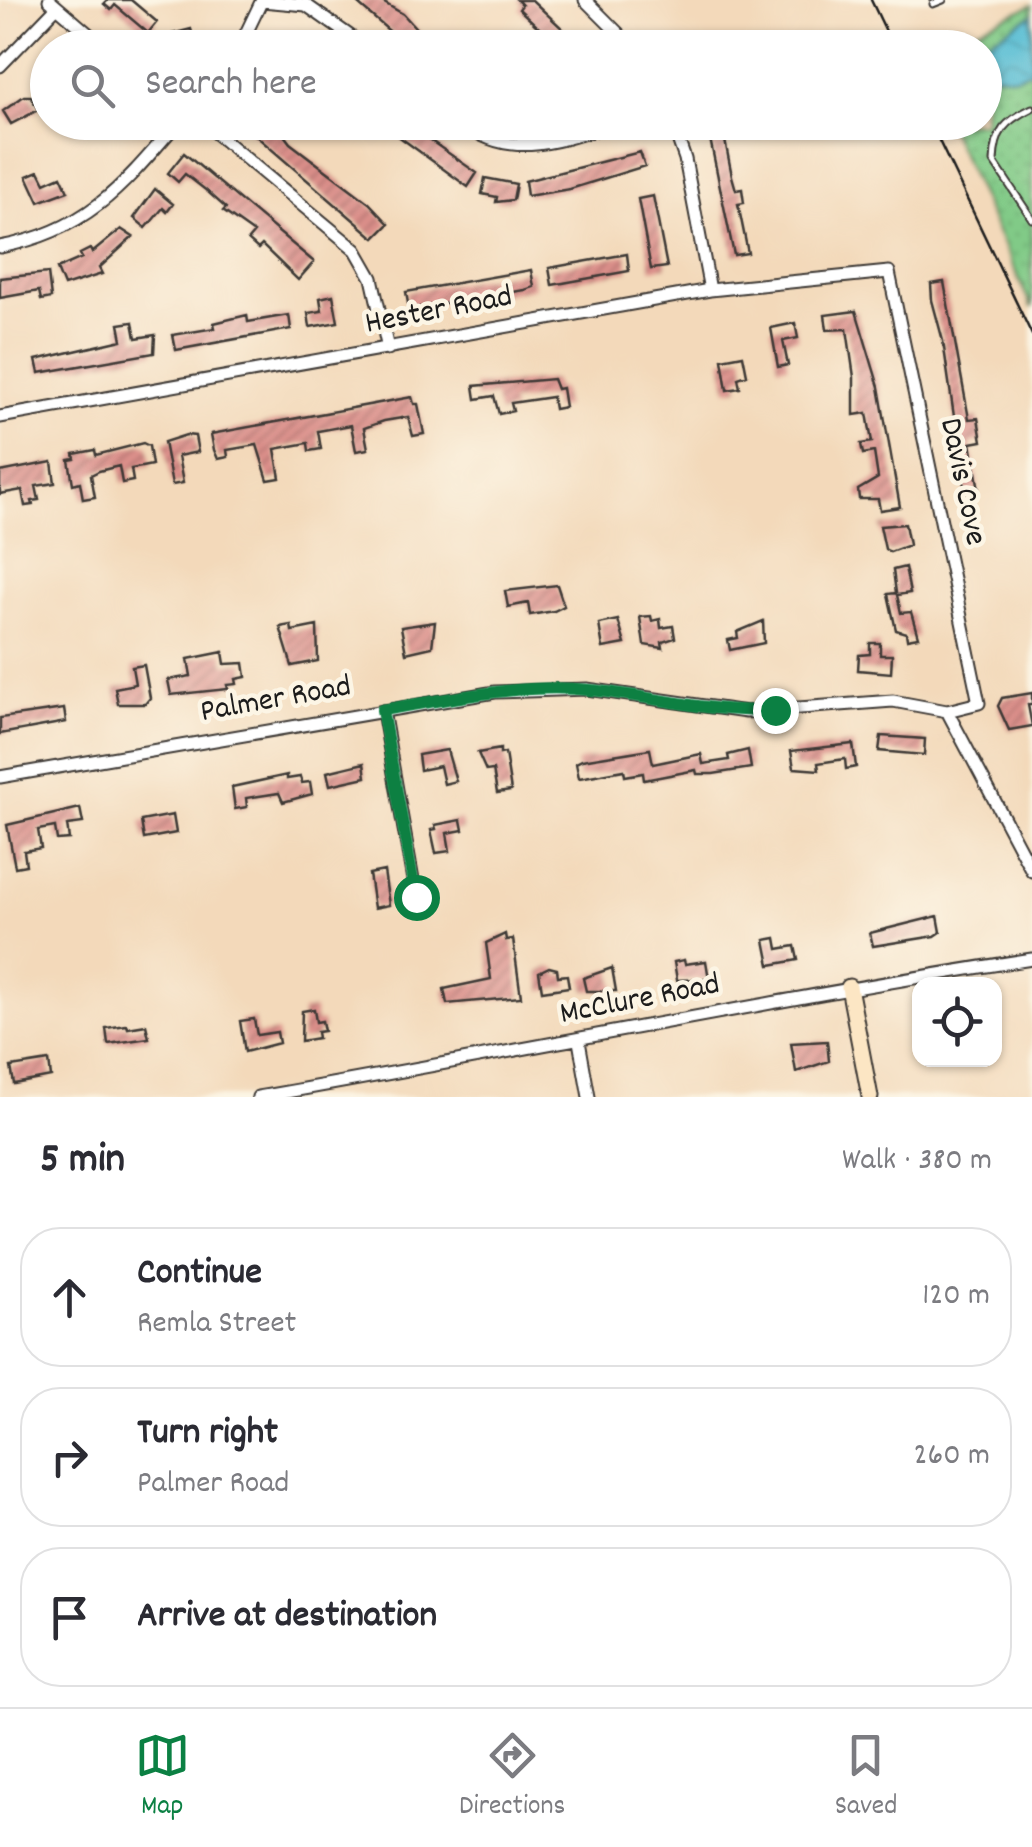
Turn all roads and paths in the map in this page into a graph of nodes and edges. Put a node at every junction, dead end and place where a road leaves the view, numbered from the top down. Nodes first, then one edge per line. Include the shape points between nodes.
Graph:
1 (262, 0) edge
2 (585, 0) edge
3 (943, 0) edge
4 (52, 4) edge
5 (934, 4) dead end
6 (30, 30) edge
7 (30, 30) edge
8 (84, 30) edge
9 (248, 30) edge
10 (341, 30) edge
11 (615, 30) edge
12 (0, 66) edge
13 (1032, 108) edge
14 (1002, 126) edge
15 (162, 140) edge
16 (224, 140) edge
17 (496, 140) edge
18 (561, 140) edge
19 (679, 140) edge
20 (997, 140) edge
21 (1032, 219) edge
22 (0, 247) edge
23 (889, 272) joint
24 (710, 290) junction
25 (388, 349) junction
26 (0, 418) edge
27 (979, 703) joint
28 (382, 710) junction
29 (947, 711) junction
30 (0, 777) edge
31 (1032, 871) edge
32 (416, 897) dead end
33 (1032, 959) edge
34 (849, 987) junction
35 (579, 1041) junction
36 (258, 1097) edge
37 (589, 1097) edge
38 (870, 1097) edge

1 - 9 street
1 - 10 street via 306,5
2 - 11 street
3 - 5 lane
4 - 6 street
4 - 8 street
7 - 12 street
13 - 14 lane
15 - 22 street via 114,196 43,240
16 - 25 street via 356,250 372,278
17 - 18 street via 510,147
19 - 24 street
20 - 21 lane via 994,162
23 - 24 street, Hester Road
23 - 27 street, Davis Cove
24 - 25 street, Hester Road
25 - 26 street, Hester Road
27 - 29 street, Palmer Road
28 - 29 street, Palmer Road via 495,692 587,689 746,712 893,702
28 - 30 street, Palmer Road
28 - 32 street
29 - 31 street
33 - 34 street, McClure Road
34 - 35 street, McClure Road
34 - 38 street
35 - 36 street, McClure Road
35 - 37 street

